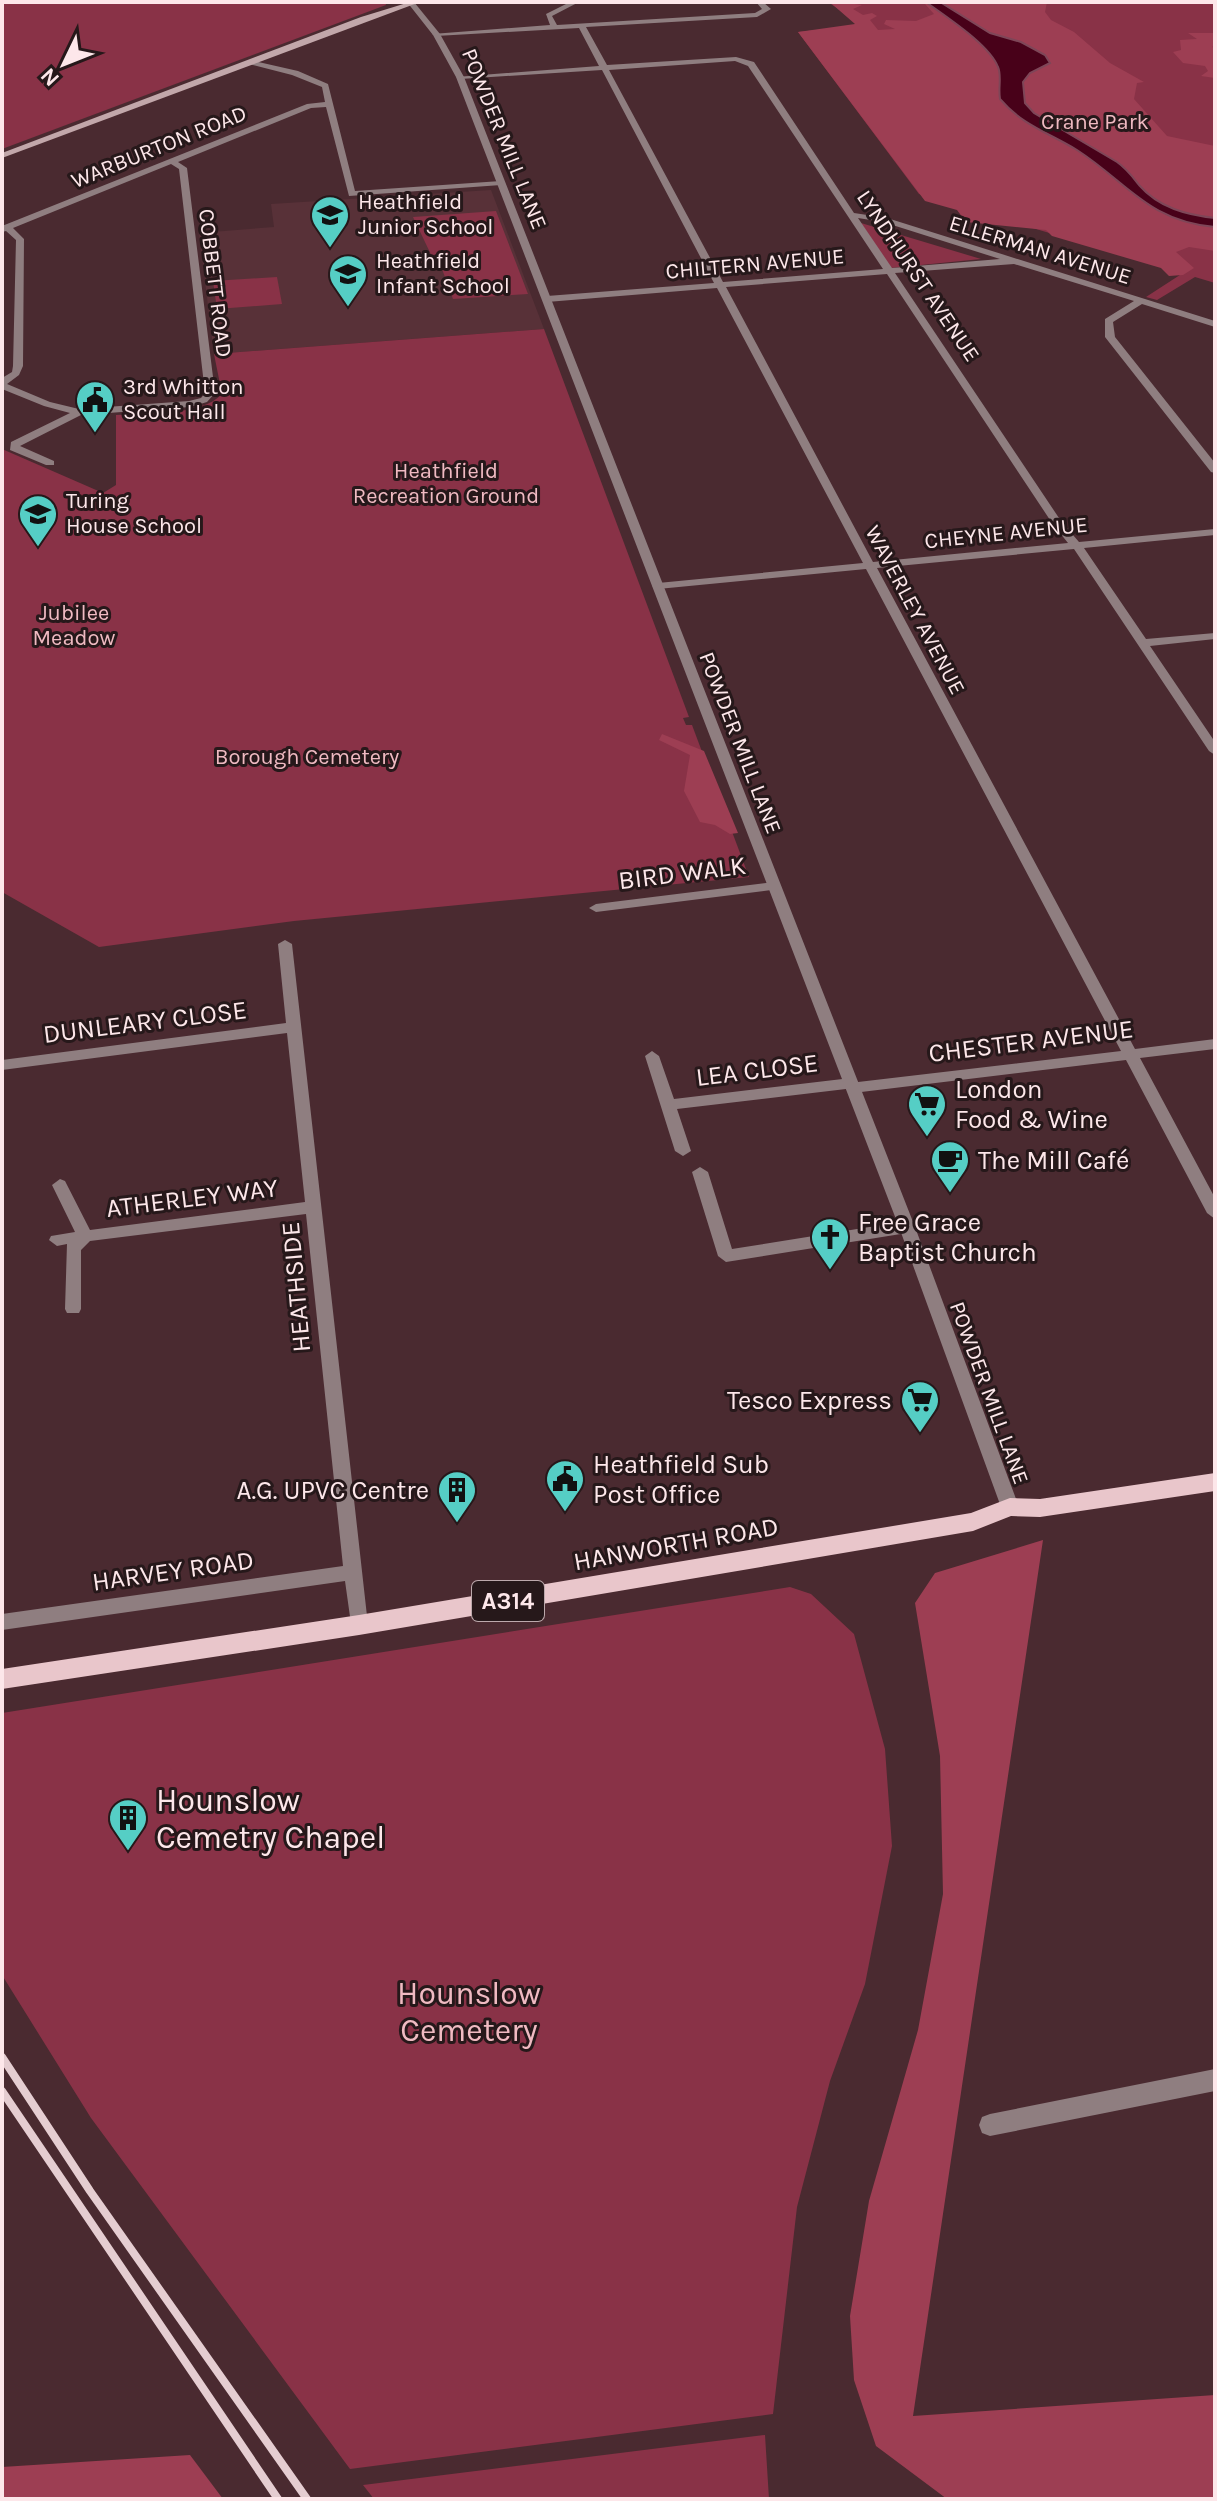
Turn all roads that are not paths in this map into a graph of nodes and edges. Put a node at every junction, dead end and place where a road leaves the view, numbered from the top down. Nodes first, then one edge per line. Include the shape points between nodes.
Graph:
1 (401, 2) edge
2 (576, 2) edge
3 (759, 2) edge
4 (413, 3) edge
5 (367, 18) junction
6 (582, 26) junction
7 (555, 27) junction
8 (436, 34) junction
9 (252, 62) junction
10 (605, 68) junction
11 (460, 77) junction
12 (330, 104) junction
13 (2, 156) edge
14 (171, 161) junction
15 (501, 183) junction
16 (853, 215) junction
17 (5, 228) edge
18 (1014, 261) junction
19 (891, 271) junction
20 (720, 285) junction
21 (547, 299) junction
22 (1141, 301) junction
23 (1215, 324) edge
24 (2, 384) edge
25 (79, 412) junction
26 (50, 463) dead end
27 (1215, 470) edge
28 (1215, 532) edge
29 (1077, 546) junction
30 (870, 566) junction
31 (658, 586) junction
32 (1215, 636) edge
33 (1142, 643) junction
34 (1215, 751) edge
35 (774, 886) junction
36 (596, 908) dead end
37 (285, 944) dead end
38 (294, 1027) junction
39 (1215, 1044) edge
40 (1128, 1053) junction
41 (652, 1056) dead end
42 (2, 1065) edge
43 (852, 1086) junction
44 (669, 1105) junction
45 (683, 1151) dead end
46 (700, 1172) dead end
47 (60, 1185) dead end
48 (314, 1207) junction
49 (1215, 1213) edge
50 (907, 1227) junction
51 (85, 1236) junction
52 (57, 1240) dead end
53 (73, 1309) dead end
54 (1215, 1482) edge
55 (1010, 1507) junction
56 (352, 1572) junction
57 (2, 1622) edge
58 (359, 1625) junction
59 (2, 1679) edge
60 (1215, 2080) edge
61 (990, 2125) dead end

1 - 5 main road
2 - 7 street via 548,15
3 - 6 street via 767,9 757,15
4 - 5 main road
4 - 8 street, POWDER MILL LANE
5 - 9 main road
6 - 7 street
6 - 10 street, WAVERLEY AVENUE
7 - 8 street
8 - 11 street, POWDER MILL LANE
9 - 12 street via 312,79 325,86
9 - 13 main road
10 - 11 street, LYNDHURST AVENUE
10 - 16 street, LYNDHURST AVENUE via 746,61
10 - 20 street, WAVERLEY AVENUE
11 - 15 street, POWDER MILL LANE
12 - 14 street, WARBURTON ROAD via 310,106
12 - 15 street via 352,194
14 - 17 street, WARBURTON ROAD
14 - 25 street, COBBETT ROAD via 183,168 210,393 190,404
15 - 21 street, POWDER MILL LANE
16 - 18 street, ELLERMAN AVENUE
16 - 19 street, LYNDHURST AVENUE
17 - 24 street via 20,239 18,366
18 - 19 street, CHILTERN AVENUE
18 - 22 street, ELLERMAN AVENUE
19 - 20 street, CHILTERN AVENUE
19 - 29 street, LYNDHURST AVENUE
20 - 21 street, CHILTERN AVENUE
20 - 30 street, WAVERLEY AVENUE
21 - 31 street, POWDER MILL LANE
22 - 23 street, ELLERMAN AVENUE
22 - 27 street via 1108,321 1110,337
24 - 25 street
25 - 26 street via 15,444
28 - 29 street, CHEYNE AVENUE
29 - 30 street, CHEYNE AVENUE
29 - 33 street, LYNDHURST AVENUE
30 - 31 street, CHEYNE AVENUE
30 - 40 street, WAVERLEY AVENUE
31 - 35 street, POWDER MILL LANE
32 - 33 street
33 - 34 street, LYNDHURST AVENUE
35 - 36 street, BIRD WALK
35 - 43 street, POWDER MILL LANE
37 - 38 street, HEATHSIDE
38 - 42 street, DUNLEARY CLOSE
38 - 48 street, HEATHSIDE
39 - 40 street, CHESTER AVENUE
40 - 43 street, CHESTER AVENUE
40 - 49 street, WAVERLEY AVENUE
41 - 44 street, LEA CLOSE
43 - 44 street, LEA CLOSE
43 - 50 street, POWDER MILL LANE
44 - 45 street, LEA CLOSE
46 - 50 street via 726,1256
47 - 51 street, ATHERLEY WAY
48 - 51 street, ATHERLEY WAY
48 - 56 street, HEATHSIDE
50 - 55 street, POWDER MILL LANE
51 - 52 street
51 - 53 street via 73,1248
54 - 55 main road, HANWORTH ROAD / A314 via 1040,1508
55 - 58 main road, HANWORTH ROAD / A314 via 973,1522
56 - 57 street, HARVEY ROAD
56 - 58 street, HEATHSIDE
58 - 59 main road, HANWORTH ROAD / A314
60 - 61 street

